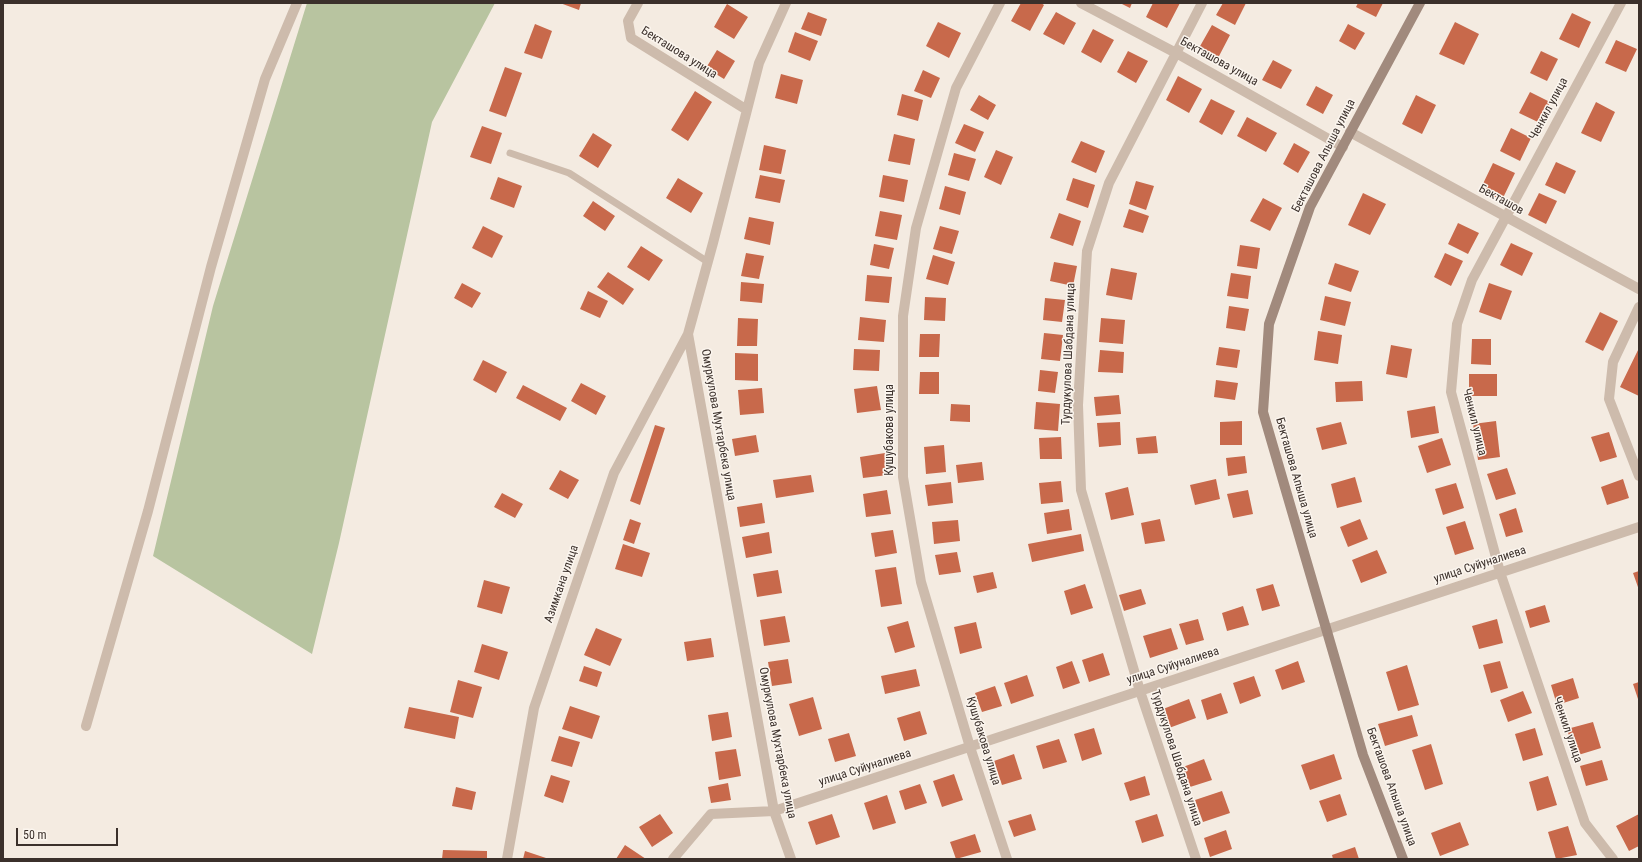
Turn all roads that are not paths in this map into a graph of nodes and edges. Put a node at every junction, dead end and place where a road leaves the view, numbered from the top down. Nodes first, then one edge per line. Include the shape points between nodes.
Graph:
1 (297, 3) edge
2 (638, 3) edge
3 (786, 3) edge
4 (1000, 3) edge
5 (1081, 3) edge
6 (1202, 3) edge
7 (1420, 3) edge
8 (1621, 3) edge
9 (1176, 53) junction
10 (747, 110) junction
11 (1350, 132) junction
12 (1343, 147) junction
13 (510, 153) dead end
14 (1506, 217) junction
15 (708, 262) junction
16 (1639, 289) edge
17 (1639, 307) edge
18 (688, 334) junction
19 (1639, 476) edge
20 (1639, 527) edge
21 (1500, 572) junction
22 (1326, 629) junction
23 (1140, 691) junction
24 (86, 726) dead end
25 (970, 747) junction
26 (774, 811) junction
27 (507, 859) edge
28 (673, 859) edge
29 (791, 859) edge
30 (1007, 859) edge
31 (1196, 859) edge
32 (1403, 859) edge
33 (1613, 859) edge

1 - 24 street via 265,79 211,267 148,511
2 - 10 street, Бекташова улица via 628,21 631,38
3 - 10 street, Омуркулова Мухтарбека улица via 759,63
4 - 25 street, Кушубакова улица via 956,88 916,228 903,316 903,477 921,582
5 - 9 street, Бекташова улица
6 - 9 street, Турдукулова Шабдана улица
7 - 11 street, Бекташова Апыша улица
8 - 14 street, Ченкил улица
9 - 12 street, Бекташова улица
9 - 23 street, Турдукулова Шабдана улица via 1109,183 1087,251 1078,405 1081,490
10 - 15 street, Омуркулова Мухтарбека улица
11 - 12 street, Бекташова Апыша улица
11 - 14 street, Бекташов
12 - 22 street, Бекташова Апыша улица via 1310,208 1269,324 1263,412
13 - 15 lane via 569,173
14 - 16 street, Бекташов
14 - 21 street, Ченкил улица via 1472,280 1457,324 1451,392
15 - 18 street, Омуркулова Мухтарбека улица
17 - 19 street via 1613,362 1609,399
18 - 26 street, Омуркулова Мухтарбека улица
18 - 27 street, Азимкана улица via 612,480 534,708
20 - 21 street, улица Суйуналиева
21 - 22 street, улица Суйуналиева
21 - 33 street, Ченкил улица via 1585,823
22 - 23 street, улица Суйуналиева
22 - 32 street, Бекташова Апыша улица via 1363,755
23 - 25 street, улица Суйуналиева
23 - 31 street, Турдукулова Шабдана улица
25 - 26 street, улица Суйуналиева
25 - 30 street, Кушубакова улица
26 - 28 street, улица Суйуналиева via 711,814
26 - 29 street, Омуркулова Мухтарбека улица

